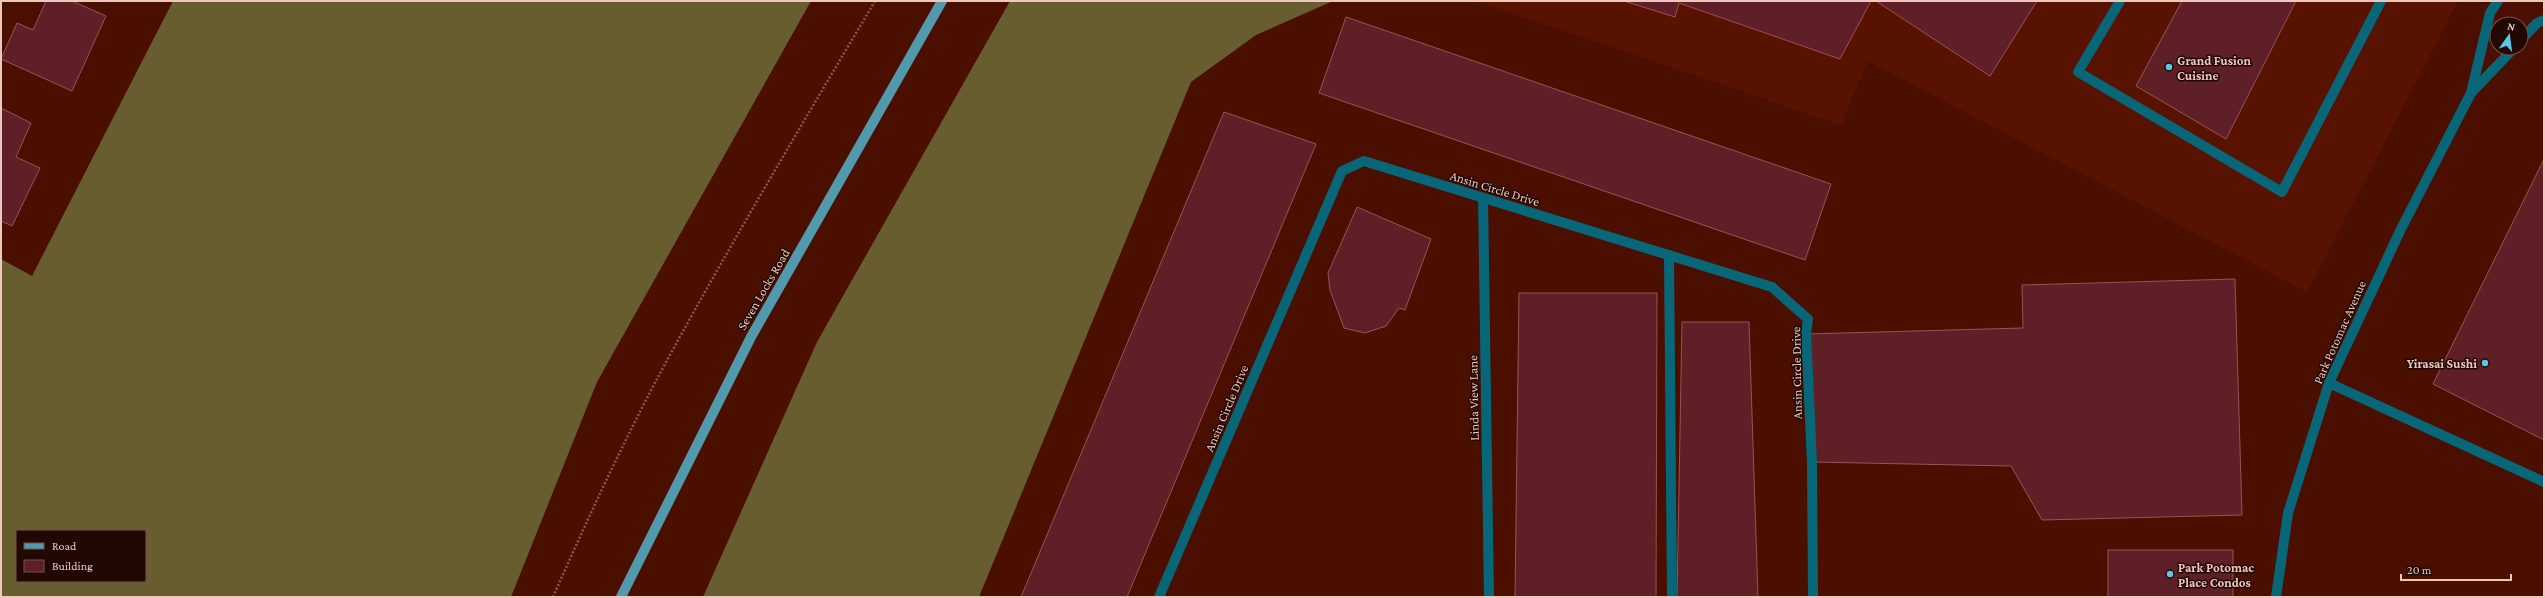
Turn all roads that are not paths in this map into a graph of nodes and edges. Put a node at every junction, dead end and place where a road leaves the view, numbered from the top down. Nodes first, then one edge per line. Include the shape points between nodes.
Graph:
1 (942, 1) edge
2 (2120, 1) edge
3 (2381, 1) edge
4 (2498, 1) edge
5 (2544, 20) edge
6 (2529, 32) edge
7 (2506, 56) edge
8 (2471, 93) junction
9 (1483, 198) junction
10 (1669, 255) junction
11 (2329, 383) junction
12 (2544, 482) edge
13 (621, 597) edge
14 (1159, 597) edge
15 (1489, 597) edge
16 (1672, 597) edge
17 (1812, 597) edge
18 (2276, 597) edge

1 - 13 main road, Seven Locks Road via 751,337
2 - 3 street via 2078,72 2282,192
4 - 8 street via 2490,13 2486,26
5 - 6 street
7 - 8 street
8 - 11 street, Park Potomac Avenue via 2401,230
9 - 10 street, Ansin Circle Drive
9 - 14 street, Ansin Circle Drive via 1364,161 1342,171
9 - 15 street, Linda View Lane
10 - 16 street
10 - 17 street, Ansin Circle Drive via 1772,287 1808,319 1806,334 1812,462
11 - 12 street
11 - 18 street, Park Potomac Avenue via 2288,514

